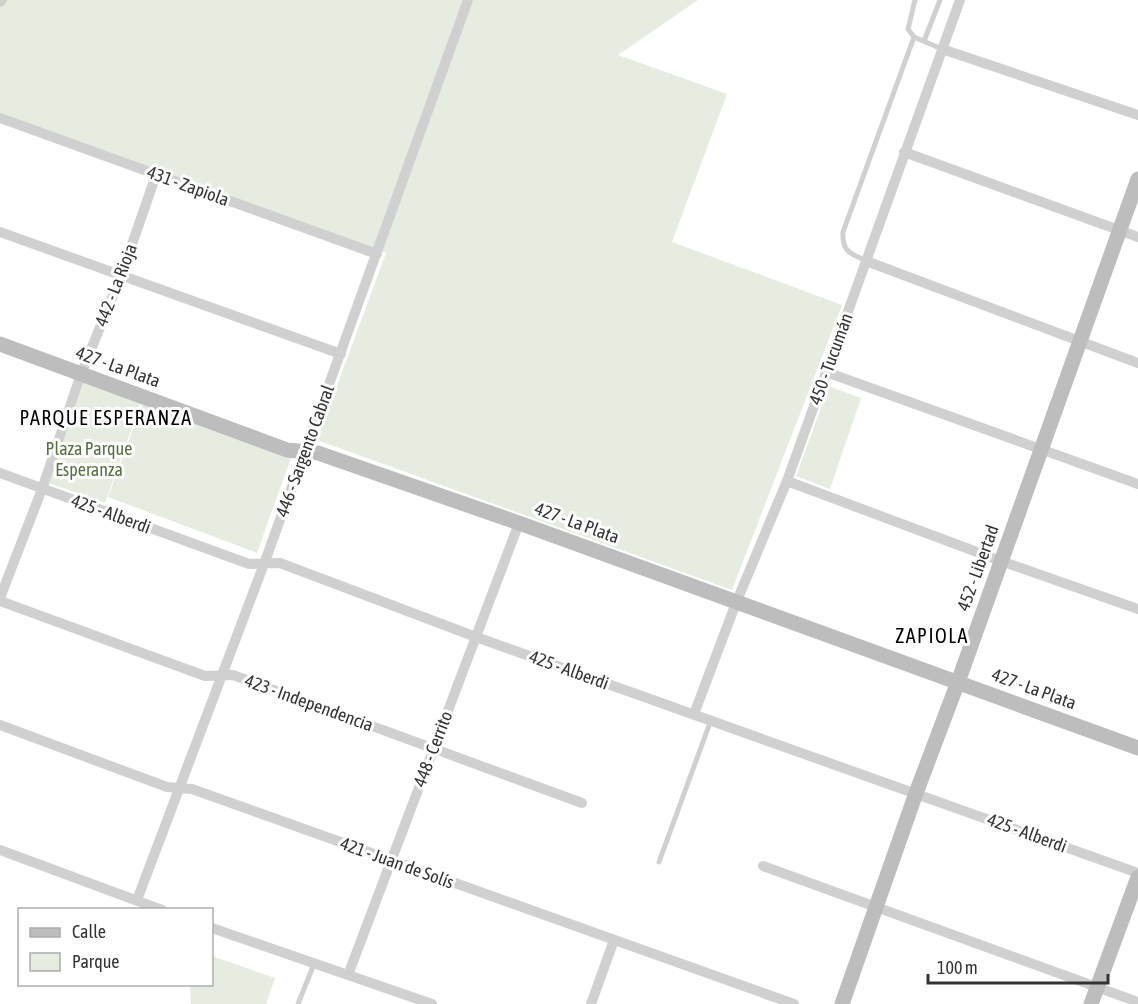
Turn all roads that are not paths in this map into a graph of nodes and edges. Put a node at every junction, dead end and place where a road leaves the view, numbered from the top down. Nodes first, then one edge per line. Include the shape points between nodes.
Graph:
1 (468, 0) edge
2 (915, 0) edge
3 (940, 0) edge
4 (960, 0) edge
5 (914, 37) junction
6 (924, 41) junction
7 (942, 49) junction
8 (1138, 115) edge
9 (0, 118) edge
10 (904, 152) junction
11 (156, 175) junction
12 (1138, 179) edge
13 (1120, 230) junction
14 (0, 232) edge
15 (1138, 237) edge
16 (377, 254) junction
17 (866, 261) junction
18 (121, 276) junction
19 (1080, 342) junction
20 (0, 344) edge
21 (341, 354) junction
22 (1138, 363) edge
23 (826, 372) junction
24 (81, 374) junction
25 (1041, 449) junction
26 (305, 451) junction
27 (0, 473) edge
28 (787, 481) junction
29 (1138, 484) edge
30 (42, 489) junction
31 (519, 523) junction
32 (1001, 561) junction
33 (264, 564) junction
34 (0, 599) edge
35 (736, 603) junction
36 (1138, 609) edge
37 (476, 637) junction
38 (221, 676) junction
39 (958, 682) junction
40 (694, 714) junction
41 (711, 720) junction
42 (0, 725) edge
43 (1138, 748) edge
44 (433, 749) junction
45 (180, 788) junction
46 (916, 793) junction
47 (582, 802) dead end
48 (0, 849) edge
49 (391, 862) junction
50 (659, 862) dead end
51 (763, 866) dead end
52 (1138, 875) edge
53 (137, 900) junction
54 (876, 907) junction
55 (159, 908) edge
56 (213, 928) edge
57 (614, 939) junction
58 (314, 963) junction
59 (348, 975) junction
60 (1096, 988) junction
61 (1138, 1002) edge
62 (298, 1004) edge
63 (432, 1004) edge
64 (591, 1004) edge
65 (794, 1004) edge
66 (842, 1004) edge
67 (1091, 1004) edge

1 - 16 street, 446 - Sargento Cabral
2 - 5 lane via 908,29
3 - 6 lane
4 - 7 street, 450 - Tucumán
5 - 6 lane
5 - 17 lane via 843,232 848,252
6 - 7 lane
7 - 8 street
7 - 10 street, 450 - Tucumán
9 - 11 street, 431 - Zapiola
10 - 13 street
10 - 17 street, 450 - Tucumán
11 - 16 street, 431 - Zapiola
11 - 18 street, 442 - La Rioja
12 - 13 street, 452 - Libertad
13 - 15 street
13 - 19 street, 452 - Libertad
14 - 18 street
16 - 21 street, 446 - Sargento Cabral
17 - 19 street
17 - 23 street, 450 - Tucumán
18 - 21 street
18 - 24 street, 442 - La Rioja
19 - 22 street
19 - 25 street, 452 - Libertad
20 - 24 street, 427 - La Plata
21 - 26 street, 446 - Sargento Cabral
23 - 25 street
23 - 28 street, 450 - Tucumán
24 - 26 street, 427 - La Plata via 286,450
24 - 30 street, 442 - La Rioja
25 - 29 street
25 - 32 street, 452 - Libertad
26 - 31 street, 427 - La Plata
26 - 33 street, 446 - Sargento Cabral
27 - 30 street, 425 - Alberdi
28 - 32 street
28 - 35 street, 450 - Tucumán
30 - 33 street, 425 - Alberdi via 249,564
30 - 34 street, 442 - La Rioja
31 - 35 street, 427 - La Plata
31 - 37 street, 448 - Cerrito
32 - 36 street
32 - 39 street, 452 - Libertad
33 - 37 street, 425 - Alberdi via 280,563
33 - 38 street, 446 - Sargento Cabral
34 - 38 street, 423 - Independencia via 205,676
35 - 39 street, 427 - La Plata
35 - 40 street, 450 - Tucumán
37 - 40 street, 425 - Alberdi
37 - 44 street, 448 - Cerrito
38 - 44 street, 423 - Independencia via 233,675
38 - 45 street, 446 - Sargento Cabral
39 - 43 street, 427 - La Plata
39 - 46 street, 452 - Libertad
40 - 41 street, 425 - Alberdi
41 - 46 street, 425 - Alberdi
41 - 50 lane
42 - 45 street, 421 - Juan de Solís via 167,787
44 - 47 street, 423 - Independencia
44 - 49 street, 448 - Cerrito
45 - 49 street, 421 - Juan de Solís via 192,789
45 - 53 street, 446 - Sargento Cabral
46 - 52 street, 425 - Alberdi
46 - 54 street, 452 - Libertad
48 - 53 street
49 - 57 street, 421 - Juan de Solís
49 - 59 street, 448 - Cerrito
51 - 54 street
52 - 60 street
53 - 55 street
54 - 60 street
54 - 66 street, 452 - Libertad
56 - 58 street
57 - 64 street
57 - 65 street, 421 - Juan de Solís
58 - 59 street
58 - 62 lane
59 - 63 street
60 - 61 street
60 - 67 street

